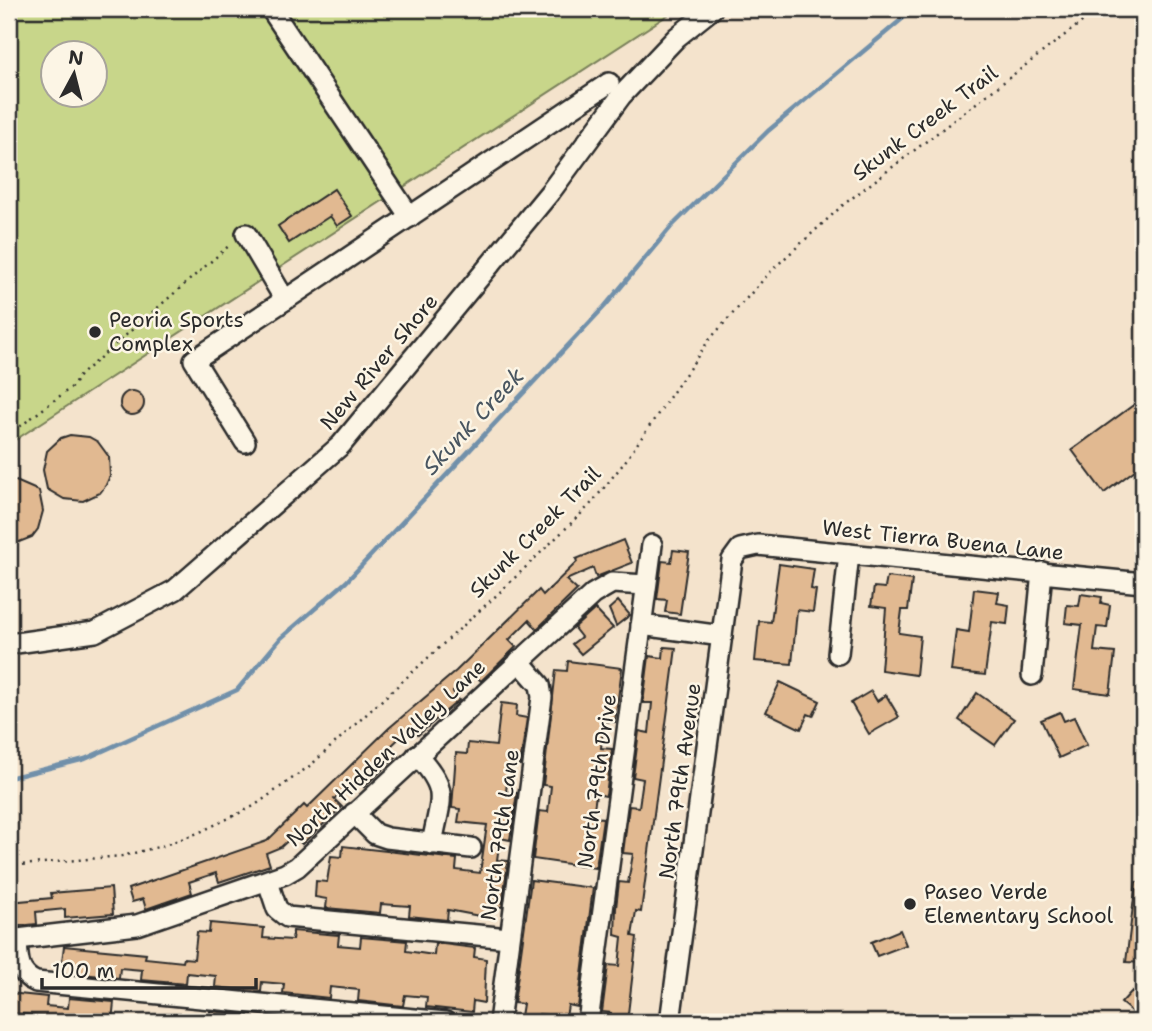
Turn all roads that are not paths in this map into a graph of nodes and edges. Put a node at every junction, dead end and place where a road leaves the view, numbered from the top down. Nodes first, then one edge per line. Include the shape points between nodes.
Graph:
1 (271, 9) edge
2 (712, 9) edge
3 (609, 83) dead end
4 (410, 217) junction
5 (246, 234) road end
6 (285, 300) junction
7 (245, 442) dead end
8 (652, 545) dead end
9 (740, 549) joint
10 (849, 554) junction
11 (1042, 572) junction
12 (1143, 583) edge
13 (646, 585) junction
14 (641, 625) junction
15 (722, 636) junction
16 (9, 644) edge
17 (838, 654) dead end
18 (519, 661) junction
19 (1032, 675) dead end
20 (417, 755) junction
21 (354, 813) junction
22 (432, 844) junction
23 (471, 848) dead end
24 (268, 882) junction
25 (509, 938) junction
26 (13, 940) edge
27 (444, 1022) edge
28 (499, 1022) edge
29 (588, 1022) edge
30 (670, 1022) edge

1 - 4 street
2 - 16 street, New River Shore via 677,37 621,96 551,191 341,445 175,590 95,632
3 - 4 street
4 - 6 street
5 - 6 street
6 - 7 street via 194,360
8 - 13 street, North 79th Drive
9 - 10 street, West Tierra Buena Lane via 758,545
9 - 15 street, North 79th Avenue via 732,560
10 - 11 street, West Tierra Buena Lane
10 - 17 street
11 - 12 street, West Tierra Buena Lane
11 - 19 street
13 - 14 street, North 79th Drive
13 - 18 street, North Hidden Valley Lane via 612,583 593,594
14 - 15 street
14 - 29 street, North 79th Drive
15 - 30 street, North 79th Avenue
18 - 20 street, North Hidden Valley Lane
18 - 25 street, North 79th Lane via 540,685 542,697
20 - 21 street, North Hidden Valley Lane
20 - 22 street via 438,778 441,791
21 - 22 street via 375,834
21 - 24 street, North Hidden Valley Lane via 297,867
22 - 23 street
24 - 25 street via 277,909 287,917
24 - 26 street, North Hidden Valley Lane via 136,925
25 - 28 street, North 79th Lane
26 - 27 street via 20,968 26,978 36,982

